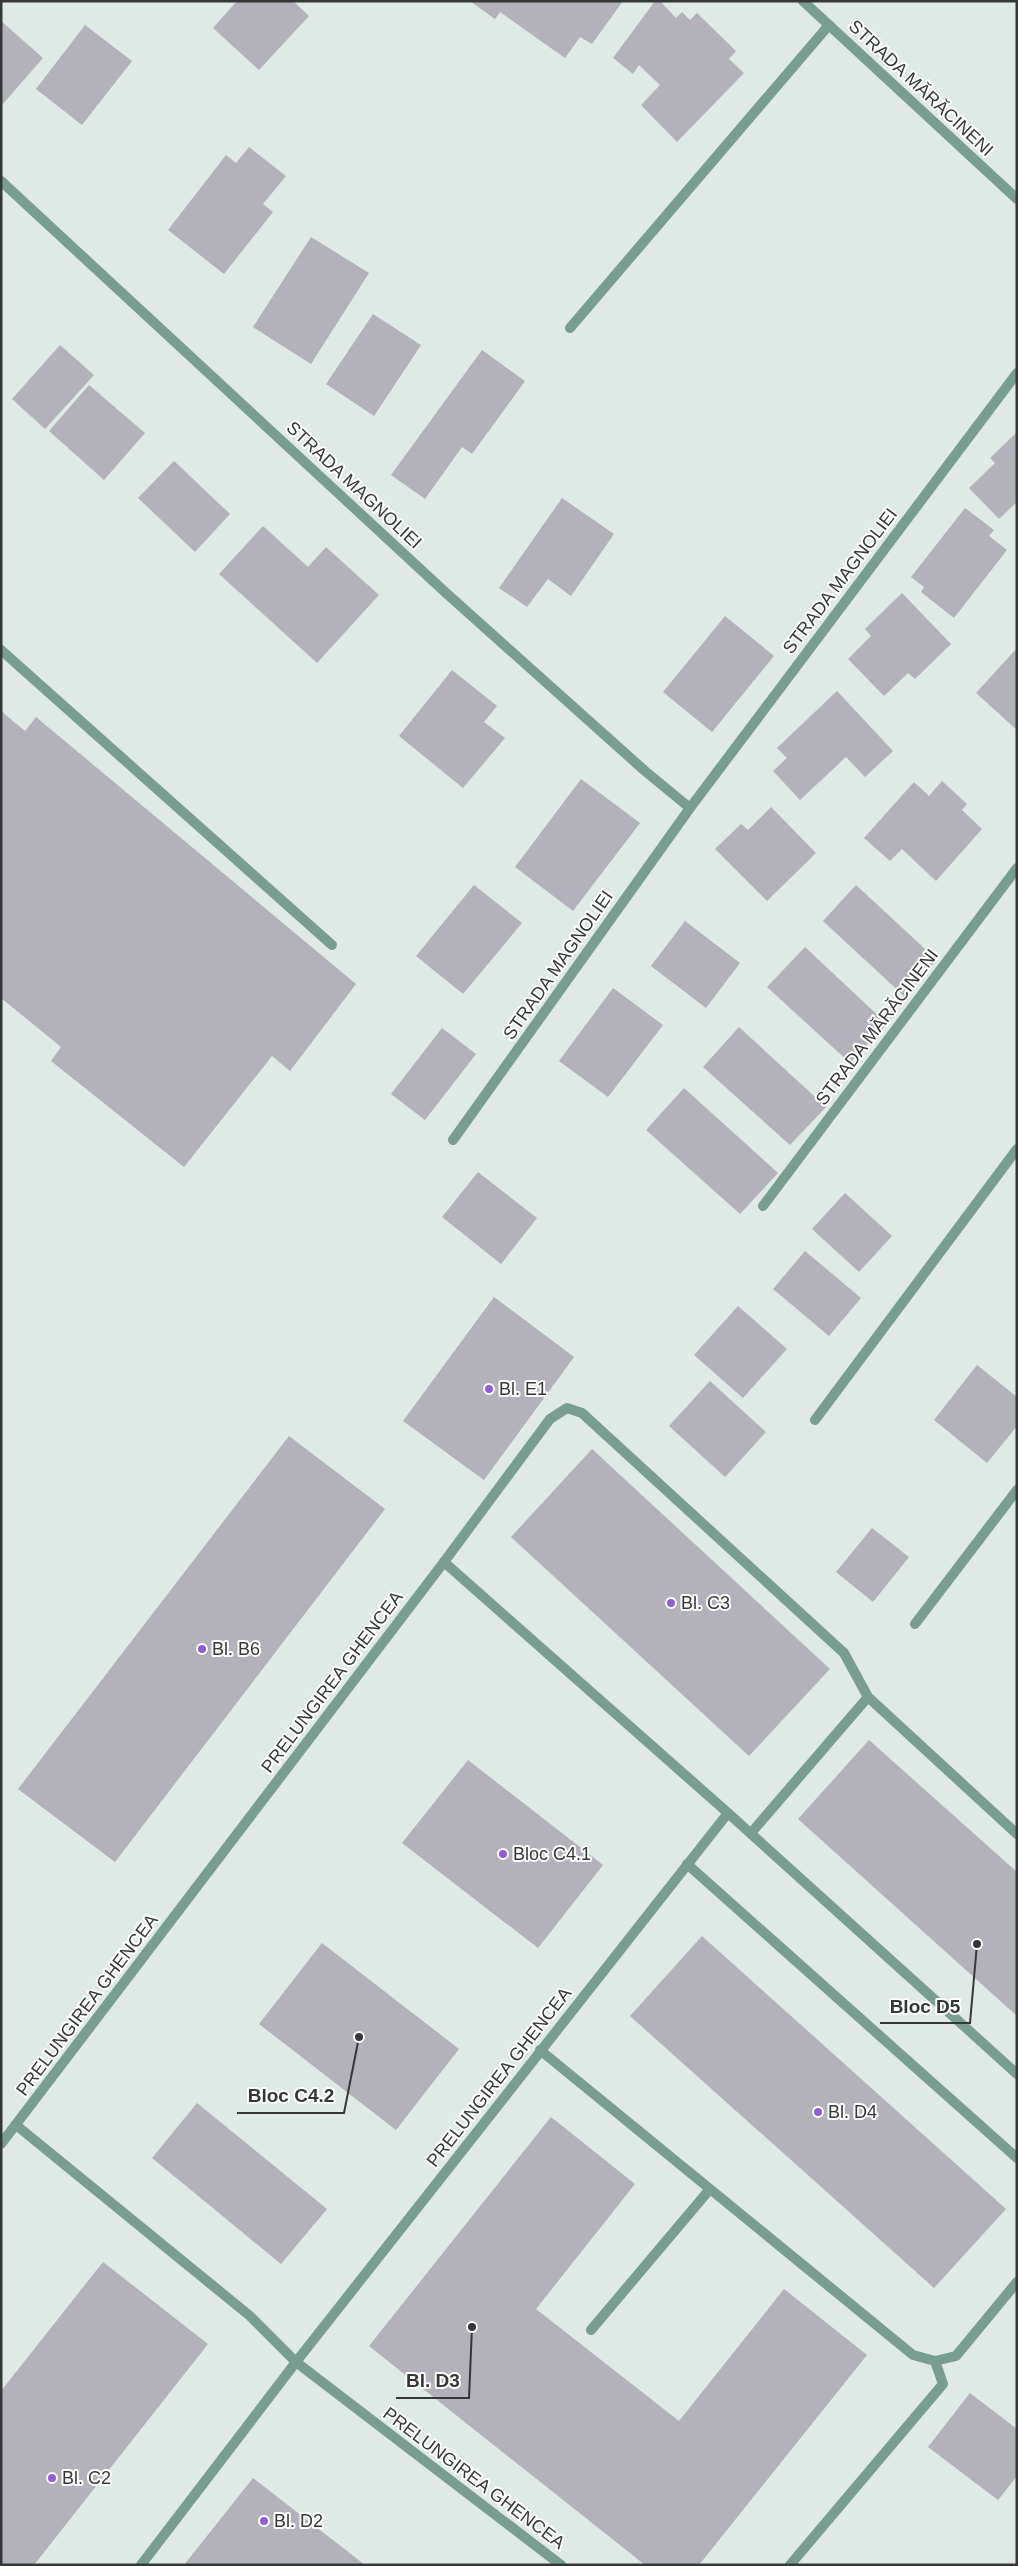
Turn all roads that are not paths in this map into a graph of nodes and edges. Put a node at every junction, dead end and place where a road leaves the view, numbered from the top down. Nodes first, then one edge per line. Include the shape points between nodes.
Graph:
1 (803, 1) edge
2 (829, 26) junction
3 (1, 181) edge
4 (1017, 199) edge
5 (570, 328) dead end
6 (1017, 374) edge
7 (1, 650) edge
8 (690, 808) junction
9 (1017, 868) edge
10 (332, 945) dead end
11 (453, 1140) dead end
12 (1017, 1149) edge
13 (763, 1206) dead end
14 (815, 1420) dead end
15 (1017, 1490) edge
16 (444, 1562) junction
17 (915, 1624) dead end
18 (868, 1697) junction
19 (728, 1812) junction
20 (751, 1833) junction
21 (1017, 1834) edge
22 (687, 1864) junction
23 (540, 2050) junction
24 (1017, 2074) edge
25 (16, 2125) junction
26 (1, 2144) edge
27 (1017, 2158) edge
28 (710, 2189) junction
29 (1017, 2282) edge
30 (592, 2330) dead end
31 (935, 2361) junction
32 (296, 2362) junction
33 (141, 2565) edge
34 (561, 2565) edge
35 (790, 2565) edge

1 - 2 street, STRADA MĂRĂCINENI
2 - 4 street, STRADA MĂRĂCINENI
2 - 5 street
3 - 8 street, STRADA MAGNOLIEI via 446,592
6 - 8 street, STRADA MAGNOLIEI
7 - 10 street
8 - 11 street, STRADA MAGNOLIEI
9 - 13 street, STRADA MĂRĂCINENI
12 - 14 street
15 - 17 street
16 - 18 street, PRELUNGIREA GHENCEA via 550,1419 567,1408 582,1413 844,1653
16 - 19 street
16 - 25 street, PRELUNGIREA GHENCEA
18 - 20 street
18 - 21 street
19 - 20 street
19 - 22 street, PRELUNGIREA GHENCEA
20 - 24 street
22 - 23 street, PRELUNGIREA GHENCEA
22 - 27 street
23 - 28 street
23 - 32 street, PRELUNGIREA GHENCEA
25 - 26 street, PRELUNGIREA GHENCEA
25 - 32 street, PRELUNGIREA GHENCEA via 250,2316
28 - 30 street
28 - 31 street via 913,2355
29 - 31 street via 956,2356
31 - 35 street via 943,2384
32 - 33 street, PRELUNGIREA GHENCEA
32 - 34 street, PRELUNGIREA GHENCEA

